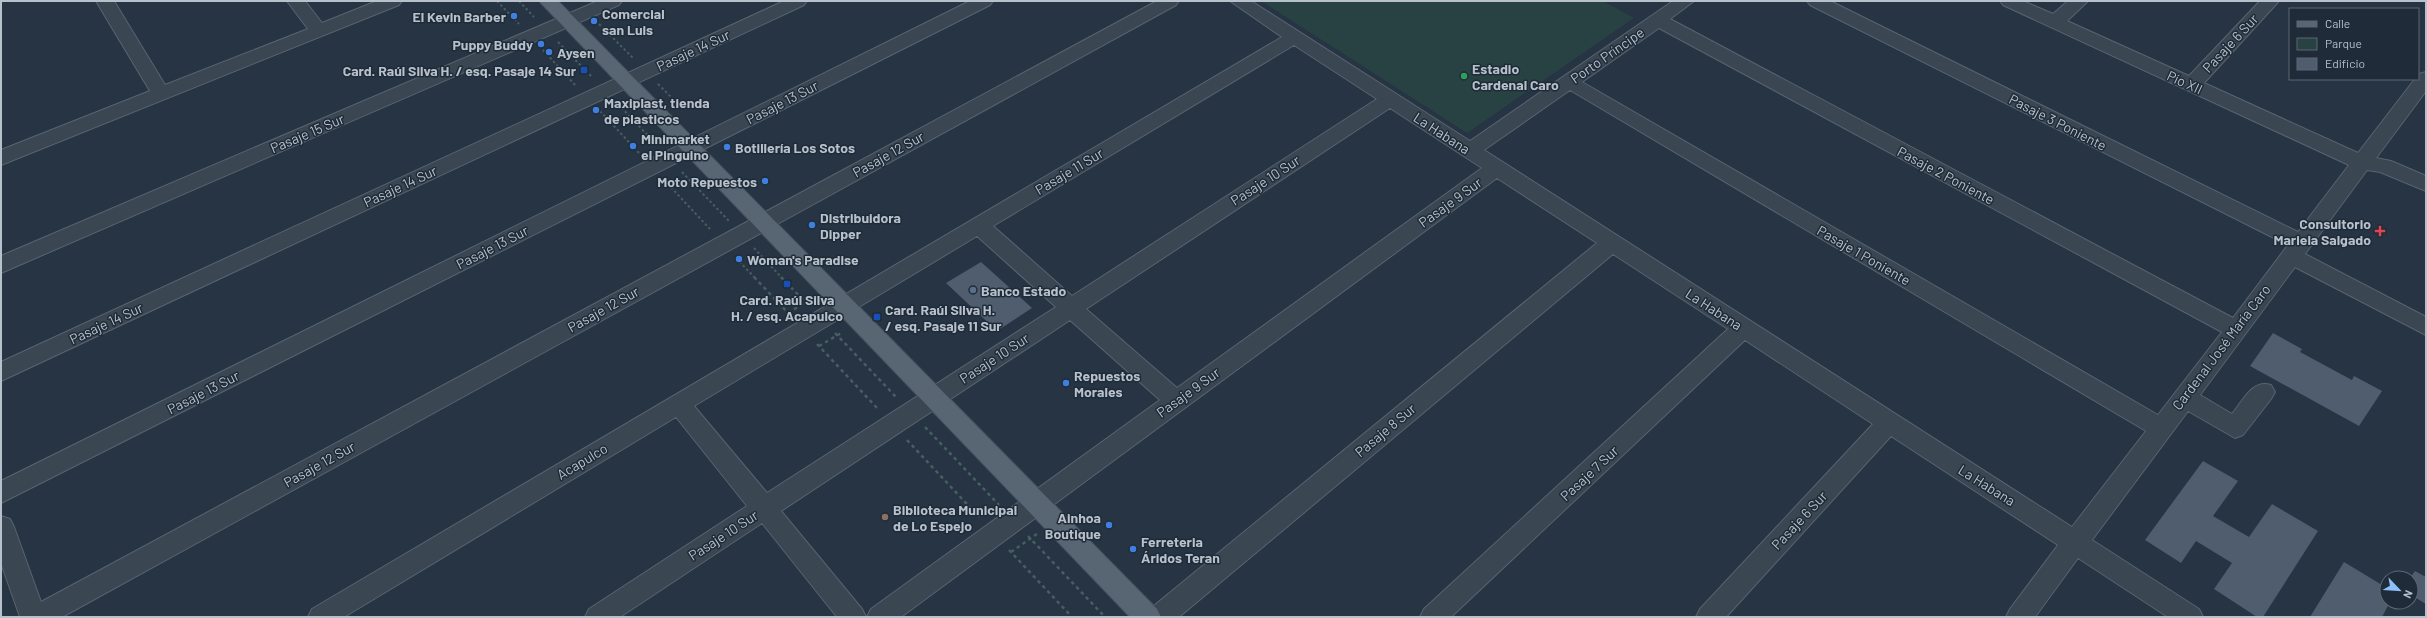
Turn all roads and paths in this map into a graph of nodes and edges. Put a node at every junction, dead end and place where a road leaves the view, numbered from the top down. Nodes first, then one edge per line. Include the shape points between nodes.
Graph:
1 (105, 1) edge
2 (296, 1) edge
3 (393, 1) edge
4 (497, 1) edge
5 (548, 1) edge
6 (613, 1) edge
7 (798, 1) edge
8 (984, 1) edge
9 (1170, 1) edge
10 (1239, 1) edge
11 (1685, 1) edge
12 (1816, 1) edge
13 (2009, 1) edge
14 (2079, 1) edge
15 (2270, 1) edge
16 (1658, 20) junction
17 (567, 21) junction
18 (2055, 22) junction
19 (319, 30) junction
20 (530, 37) junction
21 (1294, 37) junction
22 (2426, 78) edge
23 (626, 81) junction
24 (1569, 82) junction
25 (2191, 85) junction
26 (161, 94) junction
27 (588, 99) junction
28 (1390, 99) junction
29 (691, 148) junction
30 (1470, 151) junction
31 (1, 158) edge
32 (2362, 163) junction
33 (652, 167) junction
34 (1496, 168) junction
35 (2426, 184) edge
36 (763, 222) junction
37 (978, 225) junction
38 (1612, 243) junction
39 (724, 244) junction
40 (2296, 250) junction
41 (1, 265) edge
42 (844, 306) junction
43 (1070, 307) junction
44 (2426, 327) edge
45 (1744, 328) junction
46 (2235, 329) junction
47 (804, 330) junction
48 (1, 372) edge
49 (2263, 392) dead end
50 (933, 397) junction
51 (2184, 397) junction
52 (1176, 401) junction
53 (679, 404) junction
54 (1889, 422) junction
55 (892, 424) junction
56 (2160, 428) junction
57 (1, 493) edge
58 (1036, 503) junction
59 (764, 508) junction
60 (1, 527) edge
61 (994, 534) junction
62 (2076, 543) junction
63 (33, 617) edge
64 (37, 617) edge
65 (321, 617) edge
66 (598, 617) edge
67 (853, 617) edge
68 (880, 617) edge
69 (1072, 617) edge
70 (1148, 617) edge
71 (1159, 617) edge
72 (1433, 617) edge
73 (1709, 617) edge
74 (2018, 617) edge
75 (2190, 617) edge

1 - 26 street
2 - 19 street
3 - 19 street
4 - 20 path
5 - 17 main road
6 - 17 street, Pasaje 15 Sur
7 - 23 street, Pasaje 14 Sur
8 - 29 street, Pasaje 13 Sur
9 - 36 street, Pasaje 12 Sur
10 - 21 street, La Habana
11 - 16 street, Porto Príncipe
12 - 40 street, Pasaje 3 Poniente
13 - 18 street, Pío XII
14 - 18 street
15 - 25 street, Pasaje 6 Sur
16 - 24 street, Porto Príncipe
16 - 46 street, Pasaje 2 Poniente
17 - 20 street, Pasaje 15 Sur
17 - 23 main road
18 - 25 street, Pío XII
19 - 26 street
20 - 27 path
20 - 41 street, Pasaje 15 Sur
21 - 28 street, La Habana
21 - 37 street, Pasaje 11 Sur
22 - 32 street, Cardenal José María Caro
23 - 27 street, Pasaje 14 Sur
23 - 29 main road
24 - 30 street, Porto Príncipe
24 - 56 street, Pasaje 1 Poniente
25 - 32 street, Pío XII
26 - 31 street
27 - 33 path
27 - 48 street, Pasaje 14 Sur
28 - 30 street, La Habana
28 - 43 street, Pasaje 10 Sur
29 - 33 street, Pasaje 13 Sur
29 - 36 main road
30 - 34 street, La Habana
32 - 35 street, Pío XII via 2384,166
32 - 40 street, Cardenal José María Caro
33 - 39 path
33 - 57 street, Pasaje 13 Sur
34 - 38 street, La Habana
34 - 52 street, Pasaje 9 Sur
36 - 39 street, Pasaje 12 Sur
36 - 42 main road
37 - 42 street, Pasaje 11 Sur
37 - 43 street
38 - 45 street, La Habana
38 - 71 street, Pasaje 8 Sur
39 - 47 path
39 - 64 street, Pasaje 12 Sur
40 - 44 street, Pasaje 3 Poniente
40 - 46 street, Cardenal José María Caro
42 - 47 street, Acapulco
42 - 50 main road
43 - 50 street, Pasaje 10 Sur
43 - 52 street
45 - 54 street, La Habana
45 - 72 street, Pasaje 7 Sur
46 - 51 street, Cardenal José María Caro
47 - 53 street, Acapulco
47 - 55 path
49 - 51 street via 2235,428
50 - 55 street, Pasaje 10 Sur
50 - 58 main road
51 - 56 street, Cardenal José María Caro
52 - 58 street, Pasaje 9 Sur
53 - 59 street
53 - 65 street, Acapulco
54 - 62 street, La Habana
54 - 73 street, Pasaje 6 Sur
55 - 59 street, Pasaje 10 Sur
55 - 61 path
56 - 62 street, Cardenal José María Caro
58 - 61 street, Pasaje 9 Sur
58 - 70 main road
59 - 66 street, Pasaje 10 Sur
59 - 67 street
60 - 63 street
61 - 68 street, Pasaje 9 Sur
61 - 69 path
62 - 74 street, Cardenal José María Caro
62 - 75 street, La Habana

